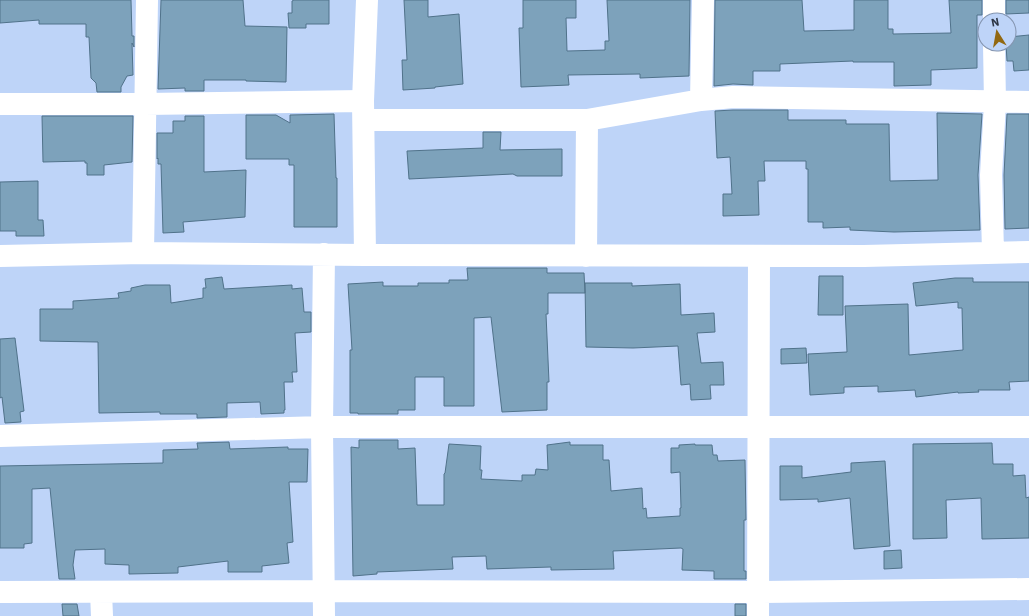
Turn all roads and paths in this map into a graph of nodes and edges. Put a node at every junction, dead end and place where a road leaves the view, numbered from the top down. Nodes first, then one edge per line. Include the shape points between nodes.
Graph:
1 (147, 0) edge
2 (367, 0) edge
3 (703, 0) edge
4 (994, 0) edge
5 (994, 12) edge
6 (994, 52) edge
7 (701, 100) junction
8 (1029, 102) edge
9 (995, 103) junction
10 (0, 104) edge
11 (145, 104) junction
12 (364, 110) junction
13 (587, 120) junction
14 (993, 252) junction
15 (1029, 252) edge
16 (143, 253) junction
17 (324, 254) junction
18 (365, 255) junction
19 (0, 256) edge
20 (586, 256) junction
21 (759, 256) junction
22 (322, 427) junction
23 (1029, 427) edge
24 (759, 428) junction
25 (0, 436) edge
26 (1029, 589) edge
27 (324, 591) junction
28 (0, 592) edge
29 (102, 592) junction
30 (758, 592) junction
31 (102, 616) edge
32 (324, 616) edge
33 (758, 616) edge

1 - 11 street
2 - 12 street
3 - 7 street
4 - 5 street
6 - 9 street
7 - 9 street via 733,97
7 - 13 street
8 - 9 street
9 - 14 street via 991,174
10 - 11 street
11 - 12 street
11 - 16 street
12 - 13 street
12 - 18 street
13 - 20 street
14 - 15 street
14 - 21 street
16 - 17 street
16 - 19 street
17 - 18 street
17 - 22 street
18 - 20 street
20 - 21 street
21 - 24 street
22 - 24 street
22 - 25 street
22 - 27 street
23 - 24 street
24 - 30 street
26 - 30 street
27 - 29 street
27 - 30 street
27 - 32 street
28 - 29 street
29 - 31 street
30 - 33 street

